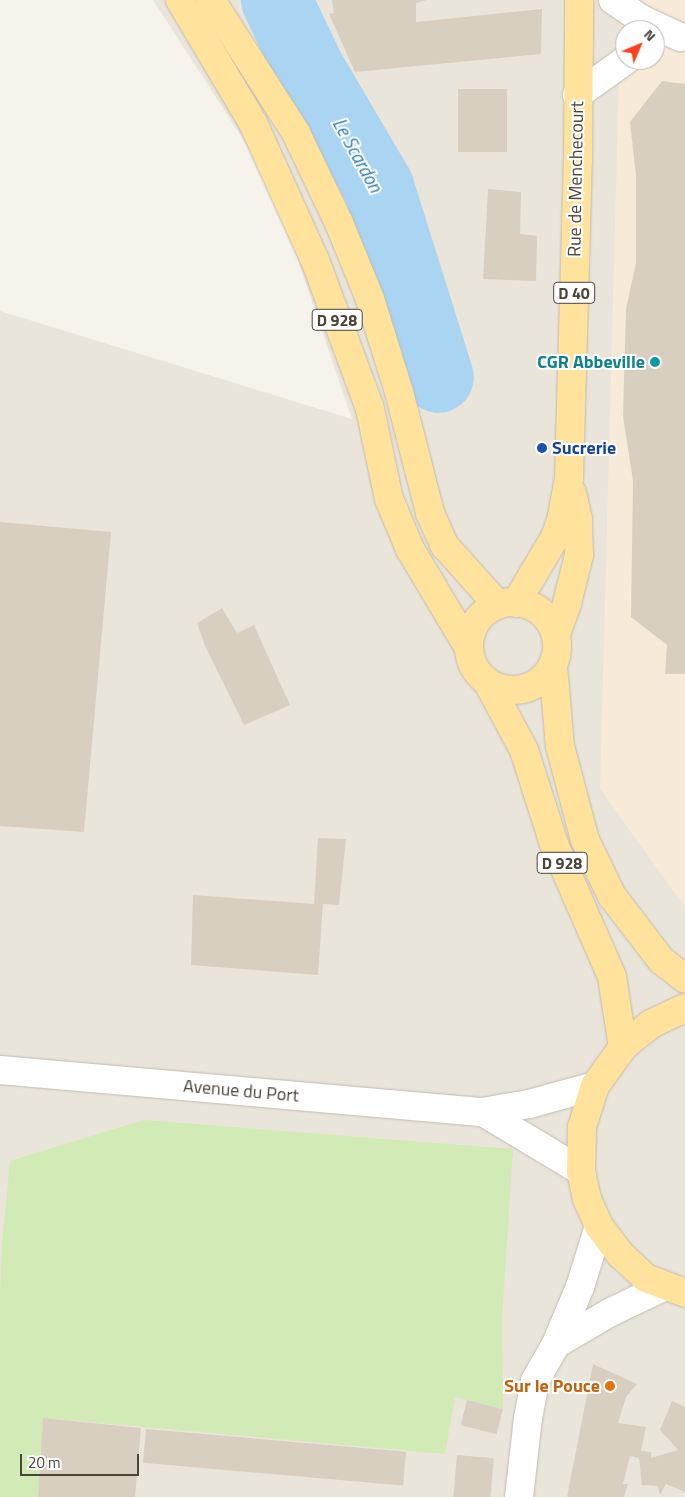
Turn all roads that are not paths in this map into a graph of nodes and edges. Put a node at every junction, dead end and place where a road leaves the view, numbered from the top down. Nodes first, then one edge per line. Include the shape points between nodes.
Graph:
1 (180, 0) edge
2 (211, 0) edge
3 (578, 0) edge
4 (612, 0) edge
5 (673, 40) edge
6 (615, 68) edge
7 (577, 95) junction
8 (569, 478) junction
9 (507, 604) junction
10 (556, 634) junction
11 (469, 648) junction
12 (553, 665) junction
13 (488, 683) junction
14 (685, 979) edge
15 (685, 1008) edge
16 (623, 1047) junction
17 (0, 1070) edge
18 (595, 1086) junction
19 (483, 1112) junction
20 (581, 1171) junction
21 (599, 1226) junction
22 (675, 1290) edge
23 (556, 1344) junction
24 (519, 1497) edge

1 - 11 main road, D 928 via 253,123 315,260 370,409 389,499 410,548
2 - 9 main road, D 928 via 296,133 338,223 370,299 399,392 430,513 445,546
3 - 7 main road, Rue de Menchecourt / D 40
4 - 5 street
6 - 7 street
7 - 8 main road, Rue de Menchecourt / D 40
8 - 9 main road, Rue de Menchecourt / D 40 via 554,539
8 - 10 main road, Rue de Menchecourt / D 40 via 578,519 579,555
9 - 10 main road via 525,604 537,610 549,620
9 - 11 main road via 486,611 476,621 470,634
10 - 12 main road via 557,650
11 - 13 main road via 478,674
12 - 13 main road via 545,677 517,691 502,690
12 - 14 main road, D 928 via 560,746 585,840 612,896 661,960
13 - 16 main road, D 928 via 524,750 554,844 612,977
15 - 16 main road via 651,1024
16 - 18 main road
17 - 19 street, Avenue du Port
18 - 19 street, Avenue du Port via 529,1104
18 - 20 main road via 582,1127
19 - 20 street, Avenue du Port
20 - 21 main road via 587,1198
21 - 22 main road via 620,1254 646,1278
21 - 23 street via 580,1287
22 - 23 street via 609,1313
23 - 24 street via 535,1381

